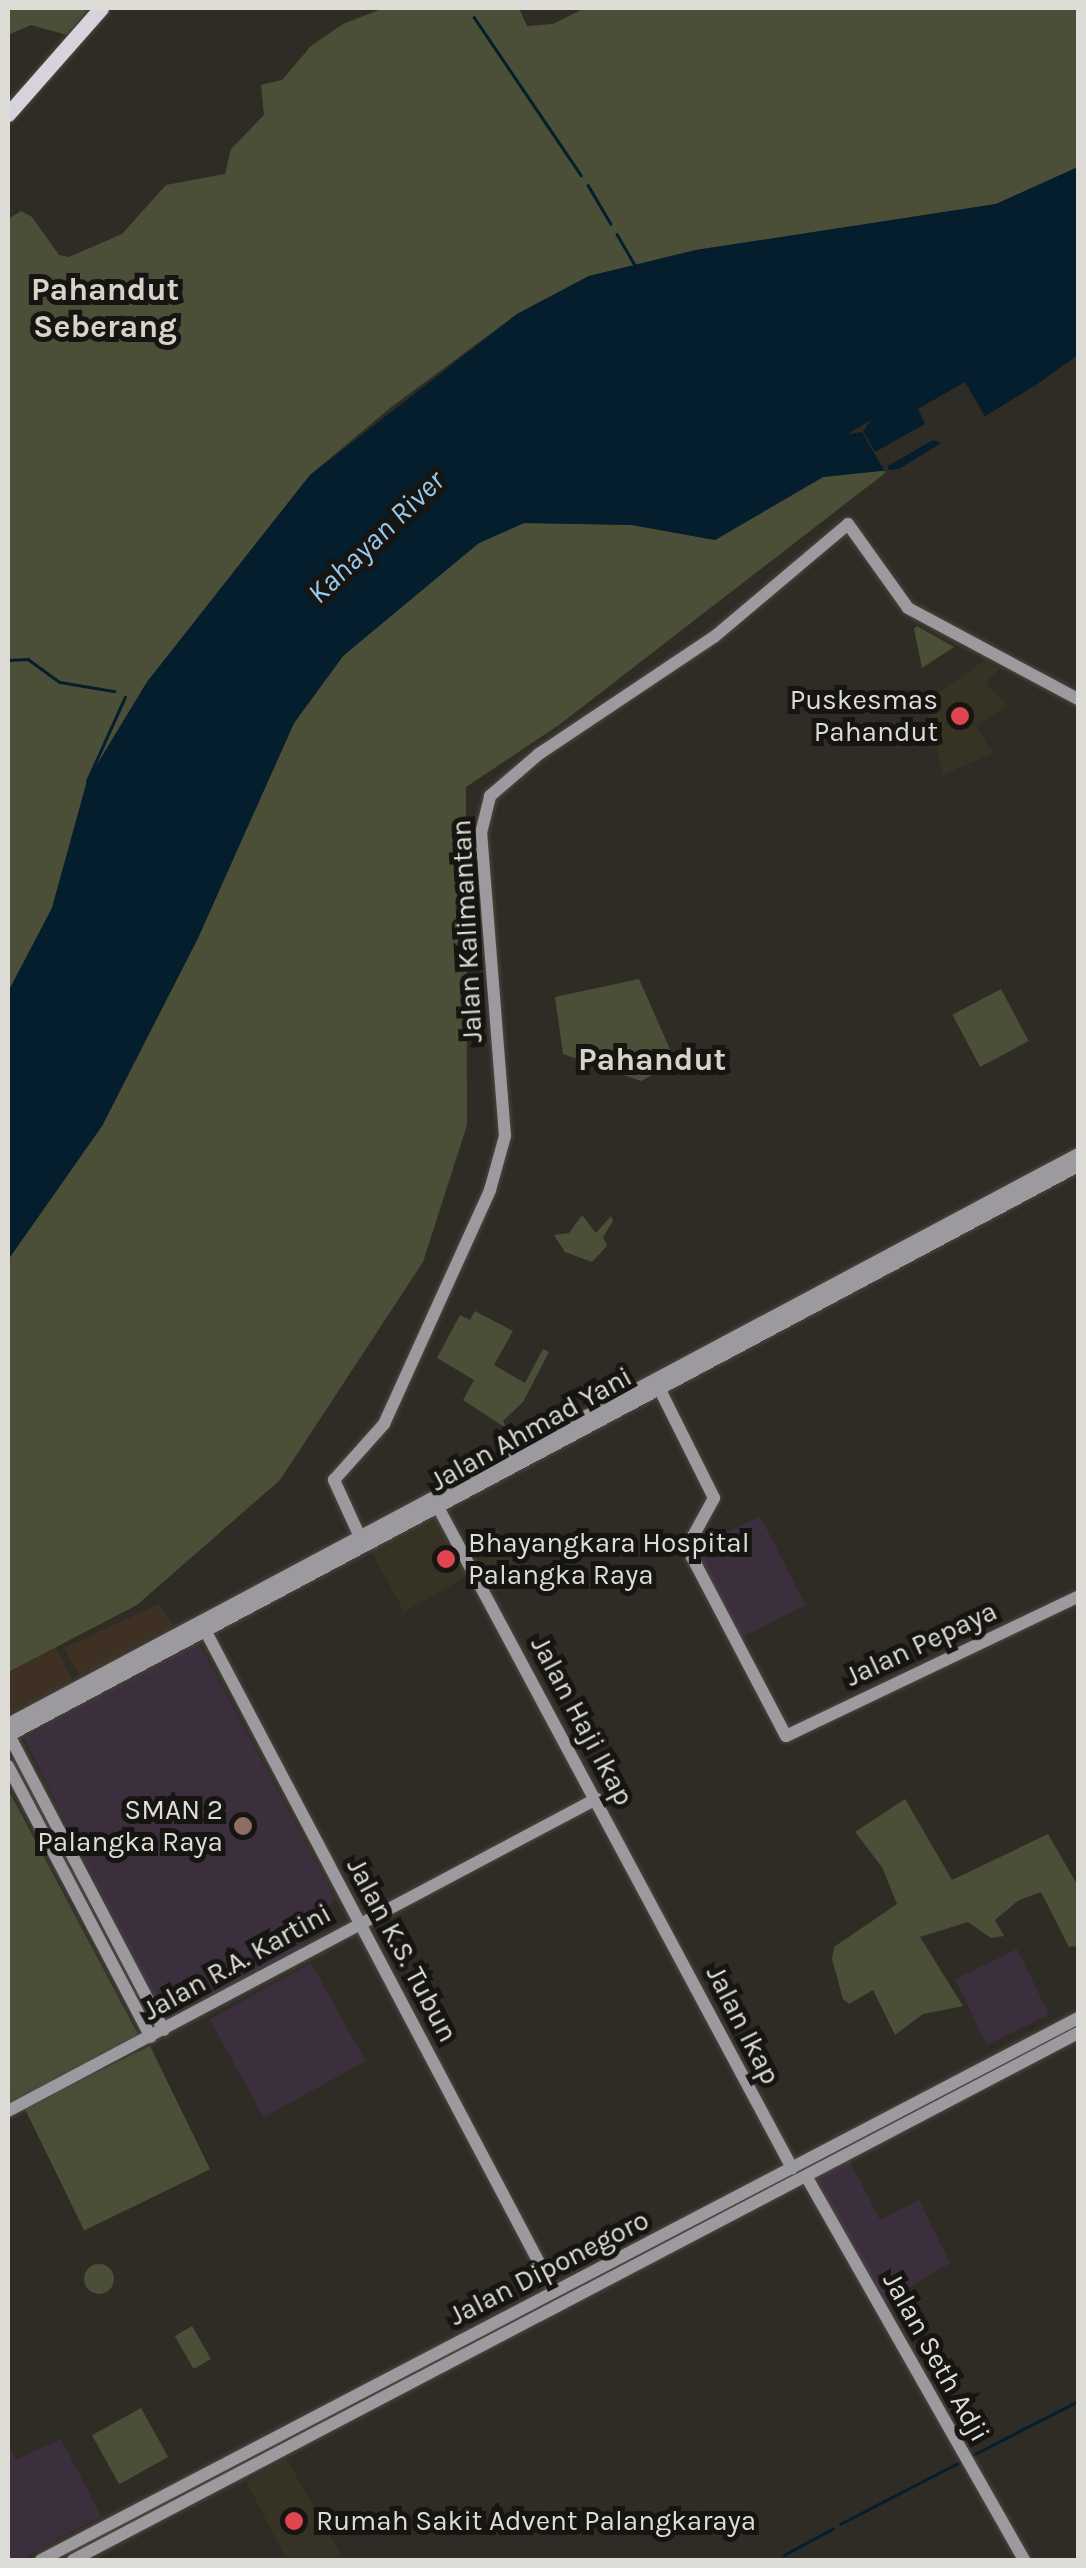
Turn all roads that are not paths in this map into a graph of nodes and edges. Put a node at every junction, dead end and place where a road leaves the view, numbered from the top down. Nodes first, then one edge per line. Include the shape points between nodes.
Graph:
1 (101, 8) edge
2 (8, 114) edge
3 (1078, 698) edge
4 (1078, 1154) edge
5 (1078, 1166) edge
6 (855, 1278) junction
7 (659, 1388) junction
8 (439, 1509) junction
9 (360, 1537) junction
10 (1078, 1597) edge
11 (254, 1598) junction
12 (206, 1632) junction
13 (130, 1665) junction
14 (8, 1732) edge
15 (8, 1766) edge
16 (34, 1779) junction
17 (19, 1787) junction
18 (596, 1799) junction
19 (652, 1904) joint
20 (359, 1924) junction
21 (1078, 2018) edge
22 (164, 2030) junction
23 (1078, 2033) edge
24 (151, 2037) junction
25 (946, 2086) junction
26 (954, 2100) junction
27 (912, 2102) junction
28 (8, 2111) edge
29 (920, 2118) junction
30 (792, 2168) junction
31 (806, 2176) junction
32 (554, 2292) junction
33 (479, 2340) junction
34 (234, 2469) junction
35 (41, 2560) edge
36 (73, 2560) edge
37 (1024, 2560) edge

1 - 2 highway
3 - 9 street, Jalan Kalimantan via 908,608 848,524 728,627 540,754 486,803 481,833 505,1136 490,1190 384,1424 334,1480
4 - 6 street, Jalan Ahmad Yani
5 - 6 street, Jalan Ahmad Yani
6 - 7 street, Jalan Ahmad Yani
6 - 9 street, Jalan Ahmad Yani
7 - 8 street, Jalan Ahmad Yani
7 - 10 street, Jalan Pepaya via 714,1498 691,1540 692,1557 786,1736
8 - 11 street, Jalan Ahmad Yani
8 - 18 street, Jalan Haji Ikap
9 - 11 street, Jalan Ahmad Yani
11 - 12 street, Jalan Ahmad Yani
11 - 13 street, Jalan Ahmad Yani
12 - 13 street, Jalan Ahmad Yani
12 - 20 street, Jalan K.S. Tubun
13 - 14 street, Jalan Ahmad Yani
14 - 16 street
15 - 17 street
16 - 17 street
16 - 22 street
17 - 24 street
18 - 19 street, Jalan Haji Ikap
18 - 20 street, Jalan R.A. Kartini
19 - 30 street, Jalan Ikap
20 - 22 street, Jalan R.A. Kartini
20 - 32 street, Jalan K.S. Tubun
21 - 25 street, Jalan Diponegoro
22 - 24 street, Jalan R.A. Kartini
23 - 26 street, Jalan Diponegoro
24 - 28 street, Jalan R.A. Kartini
25 - 26 street
25 - 27 street, Jalan Diponegoro
26 - 29 street, Jalan Diponegoro
27 - 29 street
27 - 30 street, Jalan Diponegoro
29 - 31 street, Jalan Diponegoro
30 - 32 street, Jalan Diponegoro
31 - 33 street, Jalan Diponegoro
31 - 37 street, Jalan Seth Adji
32 - 33 street, Jalan Diponegoro
33 - 34 street, Jalan Diponegoro
34 - 35 street, Jalan Diponegoro
34 - 36 street, Jalan Diponegoro

